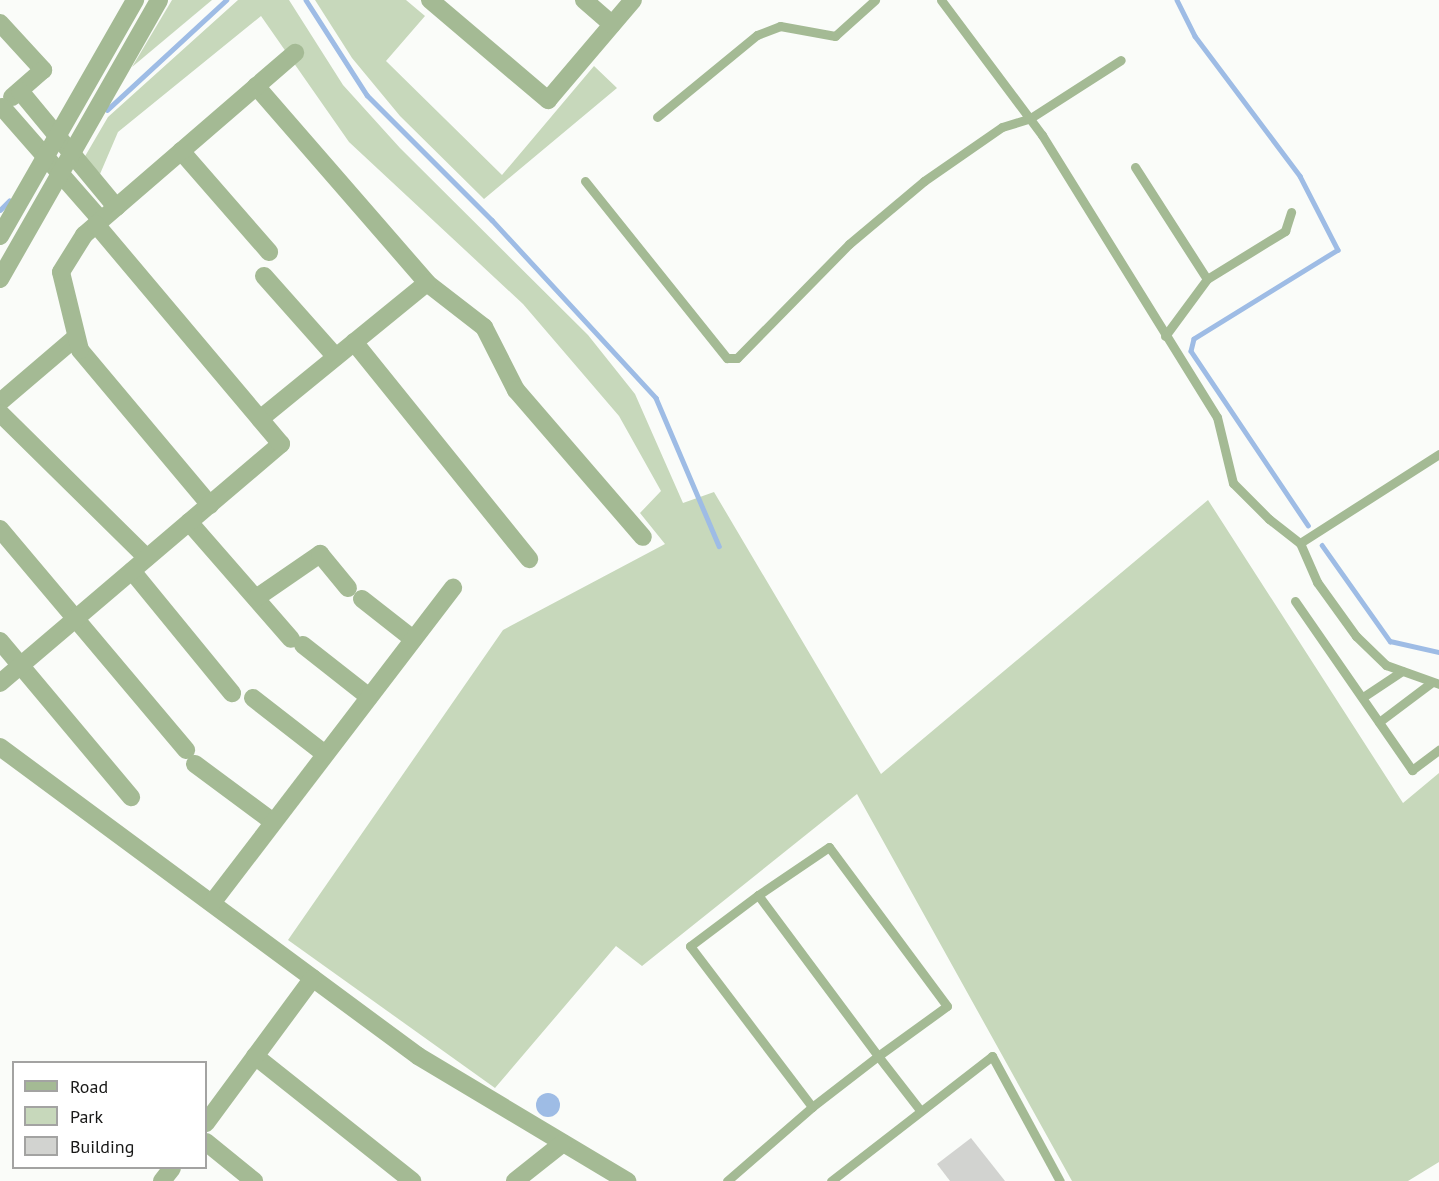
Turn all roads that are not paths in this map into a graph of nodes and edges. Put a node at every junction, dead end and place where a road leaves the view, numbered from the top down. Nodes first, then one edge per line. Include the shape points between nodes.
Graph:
1 (135, 0) edge
2 (159, 0) edge
3 (430, 0) edge
4 (584, 0) edge
5 (633, 0) edge
6 (875, 0) edge
7 (941, 0) edge
8 (0, 23) edge
9 (612, 24) junction
10 (295, 52) dead end
11 (1121, 60) dead end
12 (256, 86) junction
13 (20, 91) junction
14 (1, 108) edge
15 (657, 117) dead end
16 (1029, 119) junction
17 (57, 136) junction
18 (181, 151) junction
19 (71, 153) junction
20 (45, 157) junction
21 (1136, 167) dead end
22 (60, 174) junction
23 (585, 181) dead end
24 (116, 207) junction
25 (1291, 212) dead end
26 (98, 222) junction
27 (0, 236) edge
28 (269, 252) dead end
29 (264, 276) dead end
30 (0, 279) edge
31 (1207, 279) junction
32 (427, 283) junction
33 (1165, 336) junction
34 (76, 337) junction
35 (354, 342) junction
36 (336, 357) junction
37 (0, 402) edge
38 (0, 413) edge
39 (260, 419) junction
40 (1439, 454) edge
41 (210, 505) junction
42 (189, 522) junction
43 (0, 529) edge
44 (643, 537) dead end
45 (1300, 543) junction
46 (147, 558) junction
47 (529, 559) dead end
48 (132, 571) junction
49 (453, 588) dead end
50 (255, 598) junction
51 (1295, 601) dead end
52 (76, 619) junction
53 (413, 639) junction
54 (0, 641) edge
55 (21, 665) junction
56 (1402, 671) junction
57 (0, 683) edge
58 (1435, 684) edge
59 (232, 693) dead end
60 (369, 697) junction
61 (1363, 697) junction
62 (253, 698) dead end
63 (1379, 722) junction
64 (0, 747) edge
65 (1439, 750) edge
66 (325, 754) junction
67 (131, 797) dead end
68 (273, 822) junction
69 (758, 895) junction
70 (212, 903) junction
71 (313, 978) junction
72 (255, 1056) junction
73 (878, 1056) junction
74 (812, 1107) junction
75 (920, 1110) junction
76 (207, 1122) edge
77 (207, 1143) edge
78 (563, 1143) junction
79 (254, 1181) edge
80 (412, 1181) edge
81 (515, 1181) edge
82 (627, 1181) edge
83 (727, 1181) edge
84 (831, 1181) edge
85 (1060, 1181) edge

1 - 17 street
2 - 19 street
3 - 9 street via 548,100
4 - 9 street
5 - 9 street
6 - 15 lane via 835,36 780,26 757,35
7 - 16 lane
8 - 13 street via 42,70
10 - 12 street
11 - 16 lane
12 - 18 street
12 - 32 street
13 - 14 street
13 - 17 street
14 - 20 street
16 - 23 lane via 1002,127 924,181 849,244 737,358 727,358
16 - 33 lane
17 - 19 street
17 - 20 street
18 - 24 street
18 - 28 street
19 - 22 street
19 - 24 street
20 - 22 street
20 - 27 street
21 - 31 lane
22 - 26 street
22 - 30 street
24 - 26 street
25 - 31 lane via 1285,231
26 - 34 street via 61,272
26 - 39 street
29 - 36 street
31 - 33 lane
32 - 35 street
32 - 44 street via 484,327 516,390
33 - 45 lane via 1217,417 1233,483
34 - 37 street
34 - 41 street via 80,350
35 - 36 street
35 - 47 street
36 - 39 street
38 - 46 street
39 - 41 street via 281,444
40 - 45 lane
41 - 42 street
42 - 46 street
42 - 50 street
43 - 52 street
45 - 56 lane via 1317,582 1356,636 1386,665
46 - 48 street
48 - 52 street
48 - 59 street
49 - 53 street
50 - 53 street via 320,554 355,593
50 - 60 street via 297,642
51 - 61 lane
52 - 55 street
52 - 68 street via 190,757
53 - 60 street
54 - 55 street
55 - 57 street
55 - 67 street
56 - 58 lane
56 - 61 lane
58 - 63 lane
60 - 66 street
61 - 63 lane
62 - 66 street
63 - 65 lane via 1412,771
64 - 70 street
66 - 68 street
68 - 70 street
69 - 73 lane
69 - 73 lane via 829,847 947,1006
69 - 74 lane via 690,946
70 - 71 street
71 - 72 street
71 - 78 street via 418,1056
72 - 76 street
72 - 80 street
73 - 74 lane
73 - 75 lane
74 - 83 lane
75 - 84 lane
75 - 85 lane via 992,1056
77 - 79 street
78 - 81 street
78 - 82 street

